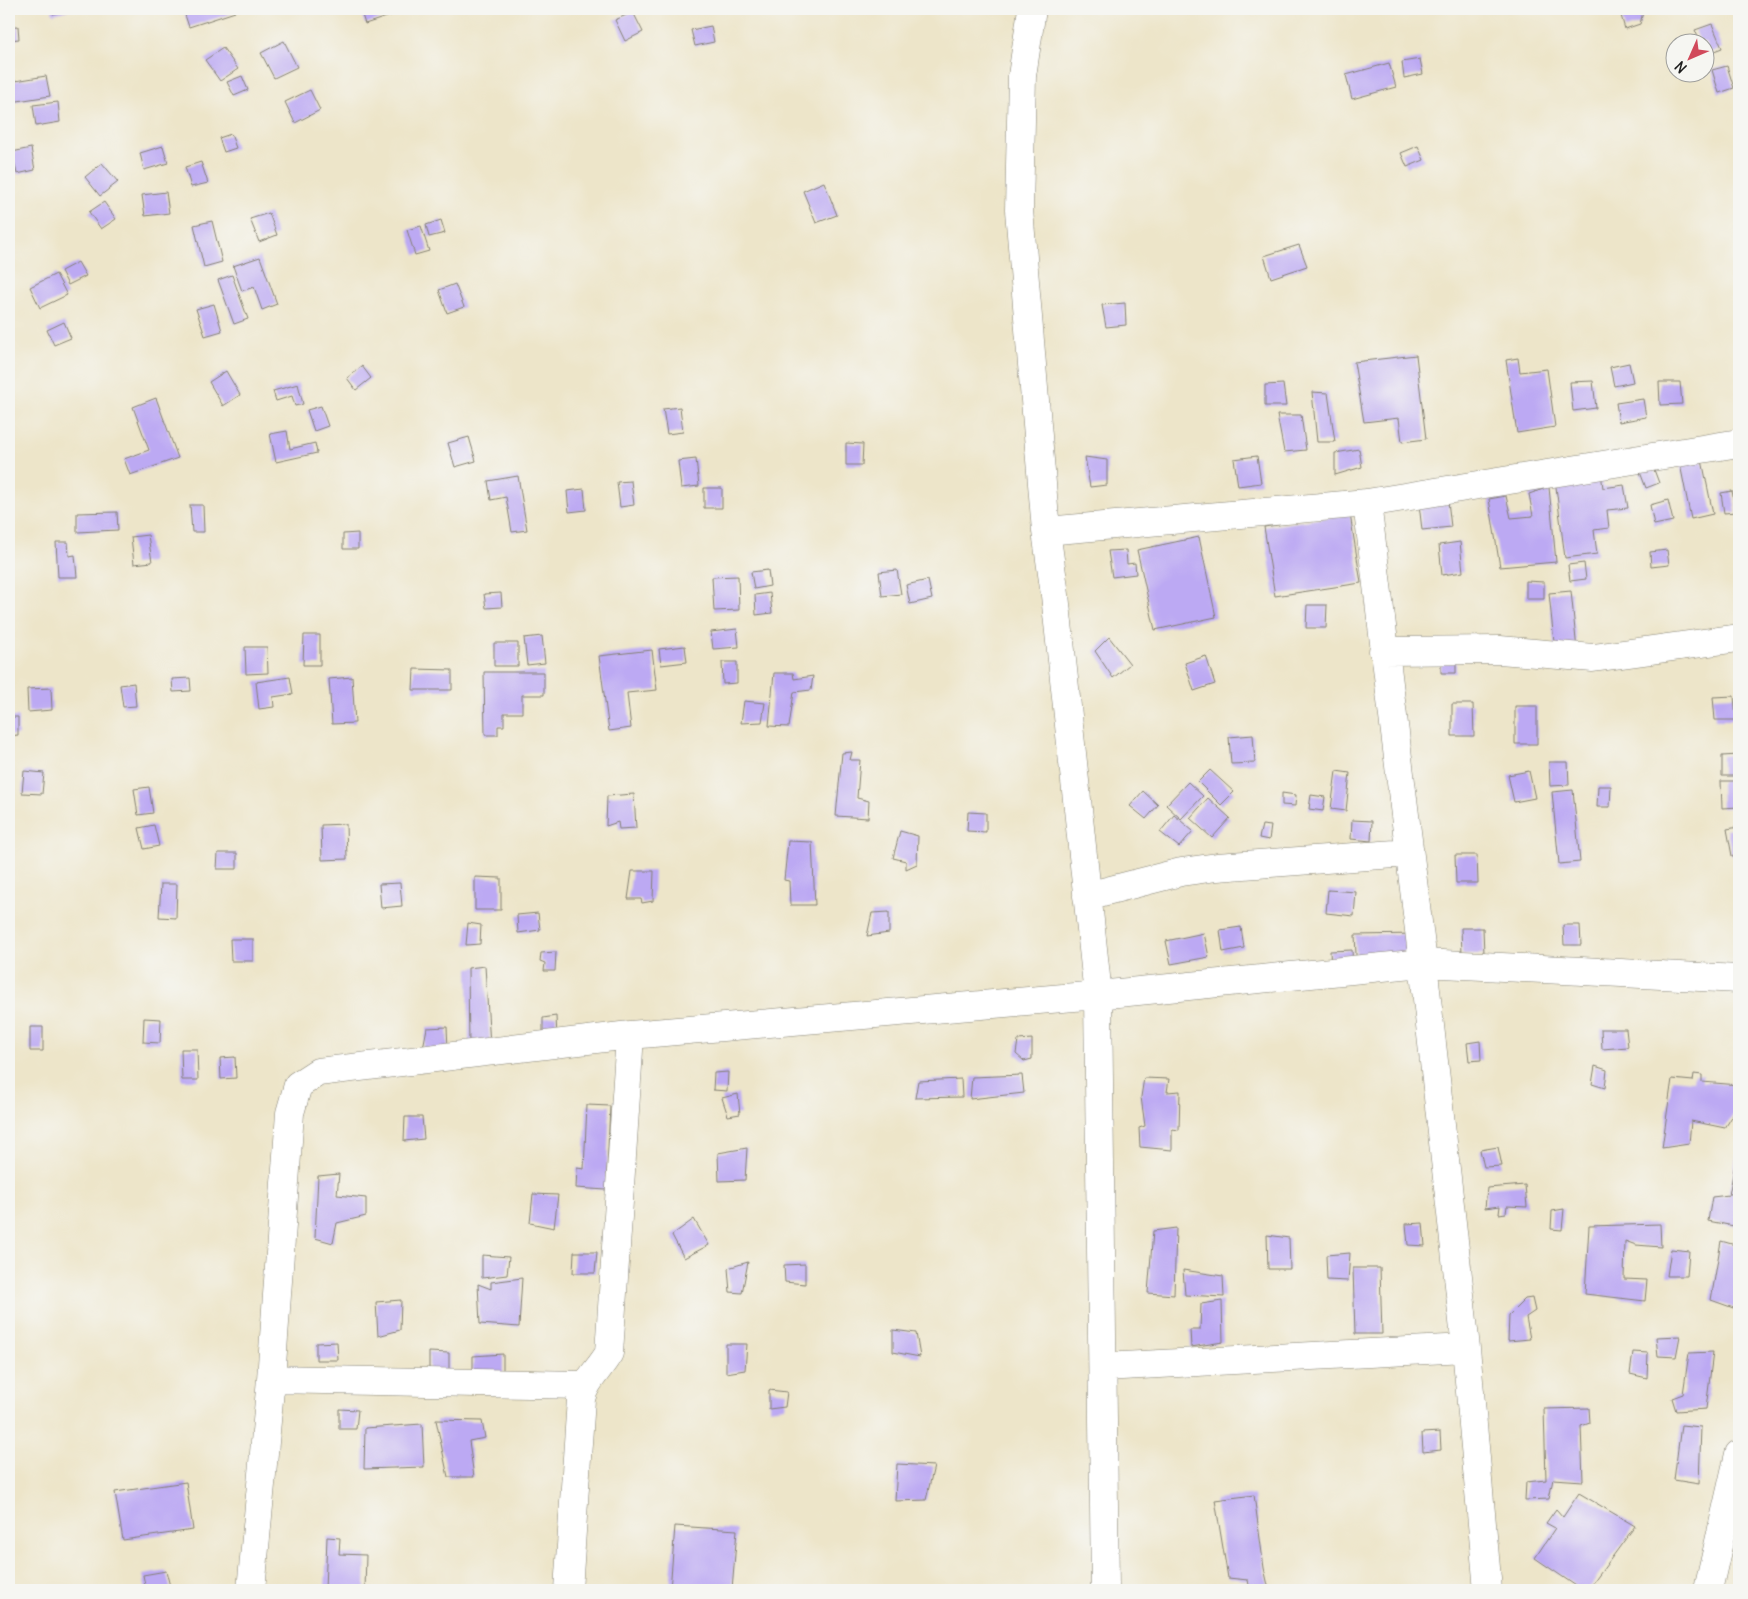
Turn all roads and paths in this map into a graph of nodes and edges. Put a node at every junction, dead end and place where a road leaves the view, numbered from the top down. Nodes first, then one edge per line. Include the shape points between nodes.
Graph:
1 (1032, 9) edge
2 (1739, 444) edge
3 (1367, 503) junction
4 (1046, 531) junction
5 (1739, 638) edge
6 (1383, 651) junction
7 (1409, 853) junction
8 (1086, 896) junction
9 (1423, 963) junction
10 (1739, 979) edge
11 (1098, 995) junction
12 (630, 1035) junction
13 (1466, 1348) junction
14 (1103, 1367) junction
15 (271, 1379) junction
16 (584, 1385) junction
17 (1739, 1454) edge
18 (251, 1590) edge
19 (568, 1590) edge
20 (1104, 1590) edge
21 (1488, 1590) edge
22 (1708, 1590) edge

1 - 4 street via 1022,76 1019,210
2 - 3 street
3 - 4 street
3 - 6 street
4 - 8 street
5 - 6 street via 1593,658 1500,650
6 - 7 street
7 - 8 street via 1217,867 1181,872
7 - 9 street
8 - 11 street
9 - 10 street
9 - 11 street
9 - 13 street
11 - 12 street
11 - 14 street
12 - 15 street via 318,1072 298,1085 290,1113
12 - 16 street via 609,1353
13 - 14 street
13 - 21 street
14 - 20 street
15 - 16 street
15 - 18 street
16 - 19 street
17 - 22 street

